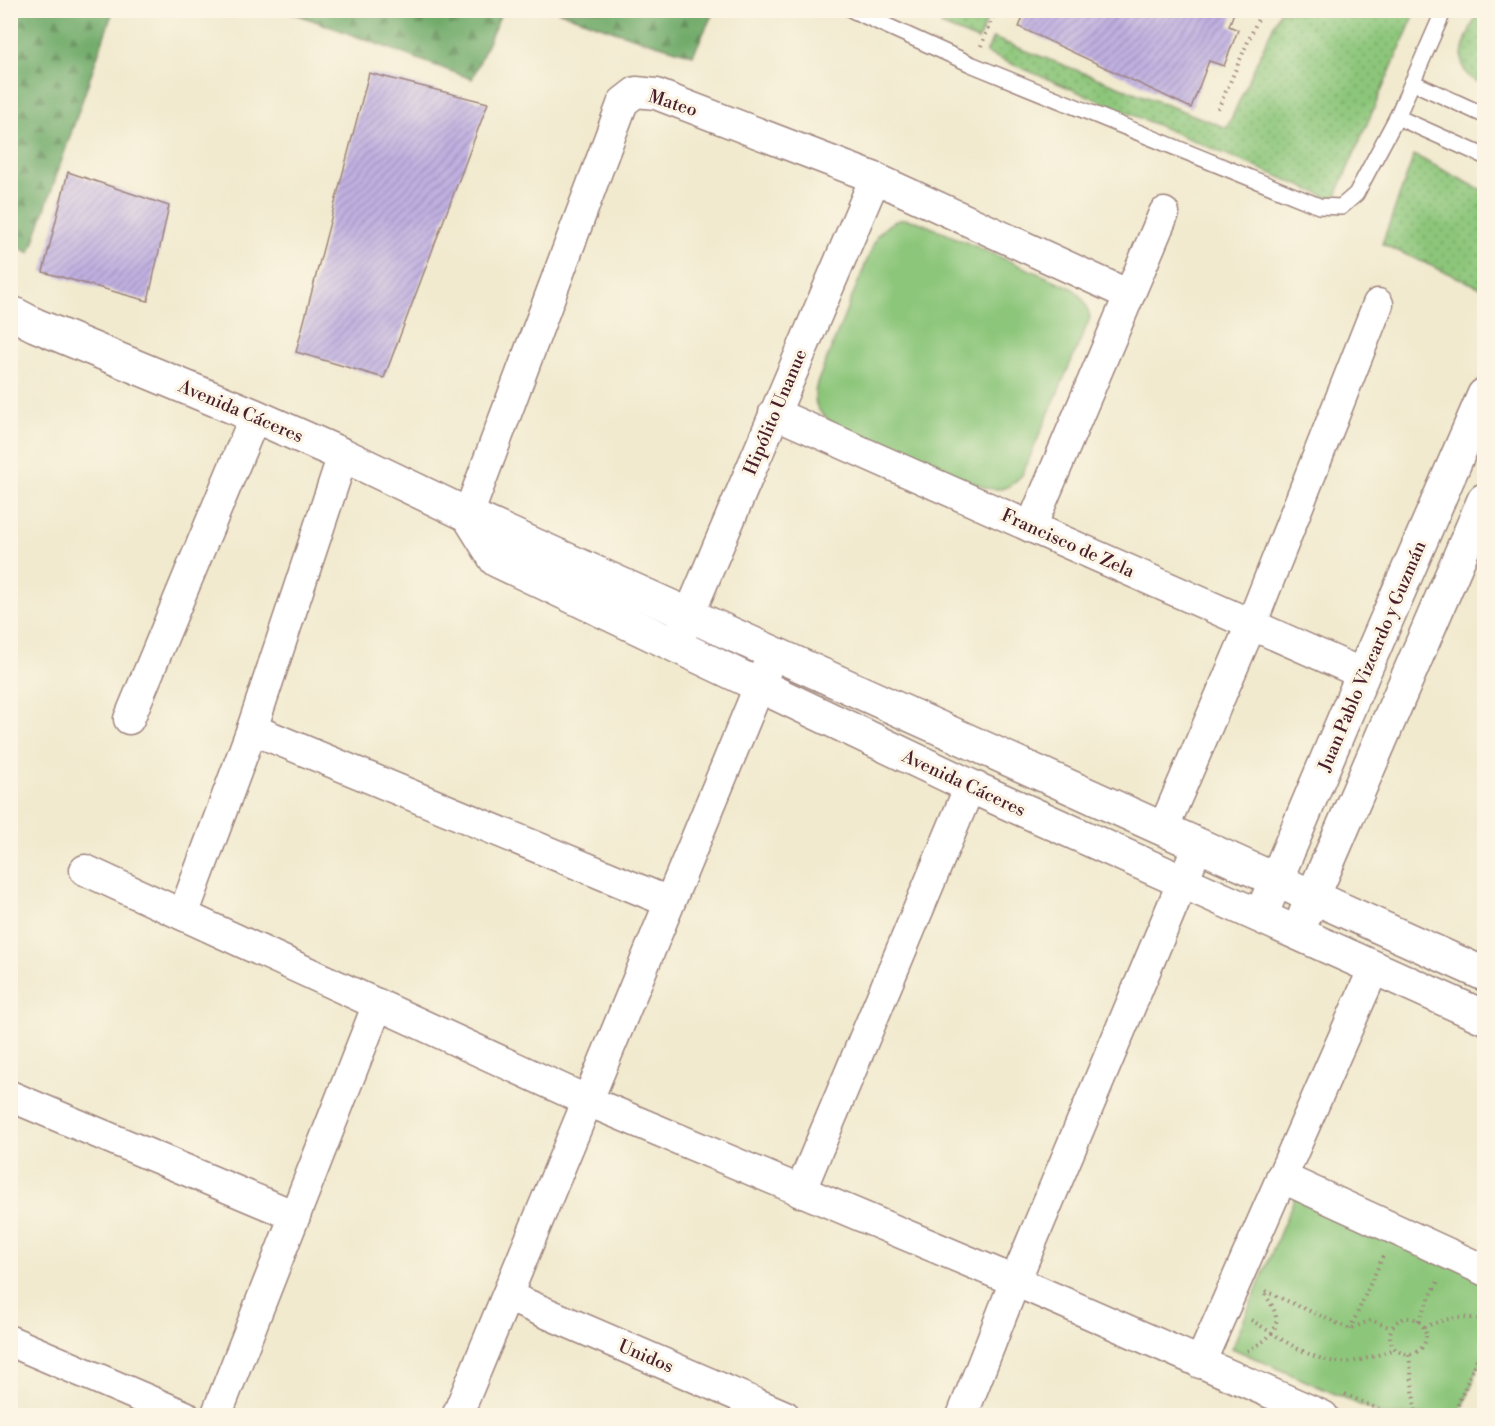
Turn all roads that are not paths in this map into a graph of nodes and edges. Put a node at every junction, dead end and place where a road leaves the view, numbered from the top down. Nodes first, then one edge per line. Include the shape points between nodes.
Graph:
1 (852, 10) edge
2 (1444, 10) edge
3 (1412, 82) junction
4 (1485, 115) edge
5 (1396, 117) junction
6 (1485, 156) edge
7 (875, 178) junction
8 (1164, 213) dead end
9 (1129, 295) junction
10 (1378, 304) dead end
11 (10, 312) edge
12 (1485, 395) edge
13 (774, 413) junction
14 (255, 416) junction
15 (343, 455) junction
16 (1485, 500) edge
17 (468, 515) junction
18 (1031, 527) junction
19 (689, 615) junction
20 (1251, 625) junction
21 (675, 647) junction
22 (773, 653) junction
23 (1363, 674) junction
24 (759, 686) junction
25 (129, 719) dead end
26 (252, 729) junction
27 (970, 786) junction
28 (1163, 829) junction
29 (1198, 845) junction
30 (85, 870) dead end
31 (1276, 880) junction
32 (1182, 882) junction
33 (1313, 896) junction
34 (669, 902) junction
35 (183, 915) junction
36 (1260, 917) junction
37 (1297, 934) junction
38 (1374, 968) junction
39 (1485, 974) edge
40 (378, 1004) junction
41 (1485, 1017) edge
42 (10, 1096) edge
43 (588, 1101) junction
44 (1281, 1177) junction
45 (800, 1192) junction
46 (295, 1216) junction
47 (1485, 1270) edge
48 (1015, 1281) junction
49 (507, 1296) junction
50 (10, 1341) edge
51 (1200, 1363) junction
52 (1332, 1404) edge
53 (185, 1416) edge
54 (216, 1416) edge
55 (458, 1416) edge
56 (785, 1416) edge
57 (962, 1416) edge

1 - 5 lane via 972,65 1319,206 1341,207 1356,194
2 - 3 lane
3 - 4 lane
3 - 5 lane
5 - 6 lane
7 - 9 street, Mateo
7 - 13 street, Hipólito Unanue
7 - 17 street, Mateo via 656,94 636,92 622,102
8 - 9 street
9 - 18 street
10 - 20 street
11 - 14 street, Avenida Cáceres
12 - 23 street, Juan Pablo Vizcardo y Guzmán
13 - 18 street, Francisco de Zela
13 - 19 street, Hipólito Unanue
14 - 15 street, Avenida Cáceres
14 - 25 street
15 - 17 street, Avenida Cáceres
15 - 26 street
16 - 33 street
17 - 19 street, Avenida Cáceres
17 - 21 street, Avenida Cáceres via 496,560
18 - 20 street, Francisco de Zela
19 - 21 street, Hipólito Unanue
19 - 22 street, Avenida Cáceres
20 - 23 street, Francisco de Zela
20 - 28 street
21 - 24 street, Avenida Cáceres
22 - 24 street
22 - 28 street, Avenida Cáceres
23 - 31 street, Juan Pablo Vizcardo y Guzmán
24 - 27 street, Avenida Cáceres
24 - 34 street
26 - 34 street
26 - 35 street
27 - 32 street, Avenida Cáceres
27 - 45 street
28 - 29 street, Avenida Cáceres
29 - 31 street, Avenida Cáceres
29 - 32 street
30 - 35 street
31 - 33 street, Avenida Cáceres
31 - 36 street, Juan Pablo Vizcardo y Guzmán
32 - 36 street, Avenida Cáceres
32 - 48 street
33 - 37 street
33 - 39 street, Avenida Cáceres
34 - 43 street
35 - 40 street
36 - 37 street, Avenida Cáceres
37 - 38 street, Avenida Cáceres
38 - 41 street, Avenida Cáceres
38 - 44 street
40 - 43 street
40 - 46 street
42 - 46 street
43 - 45 street
43 - 49 street
44 - 47 street
44 - 51 street
45 - 48 street
46 - 54 street
48 - 51 street
48 - 57 street
49 - 55 street
49 - 56 street, Unidos
50 - 53 street
51 - 52 street

